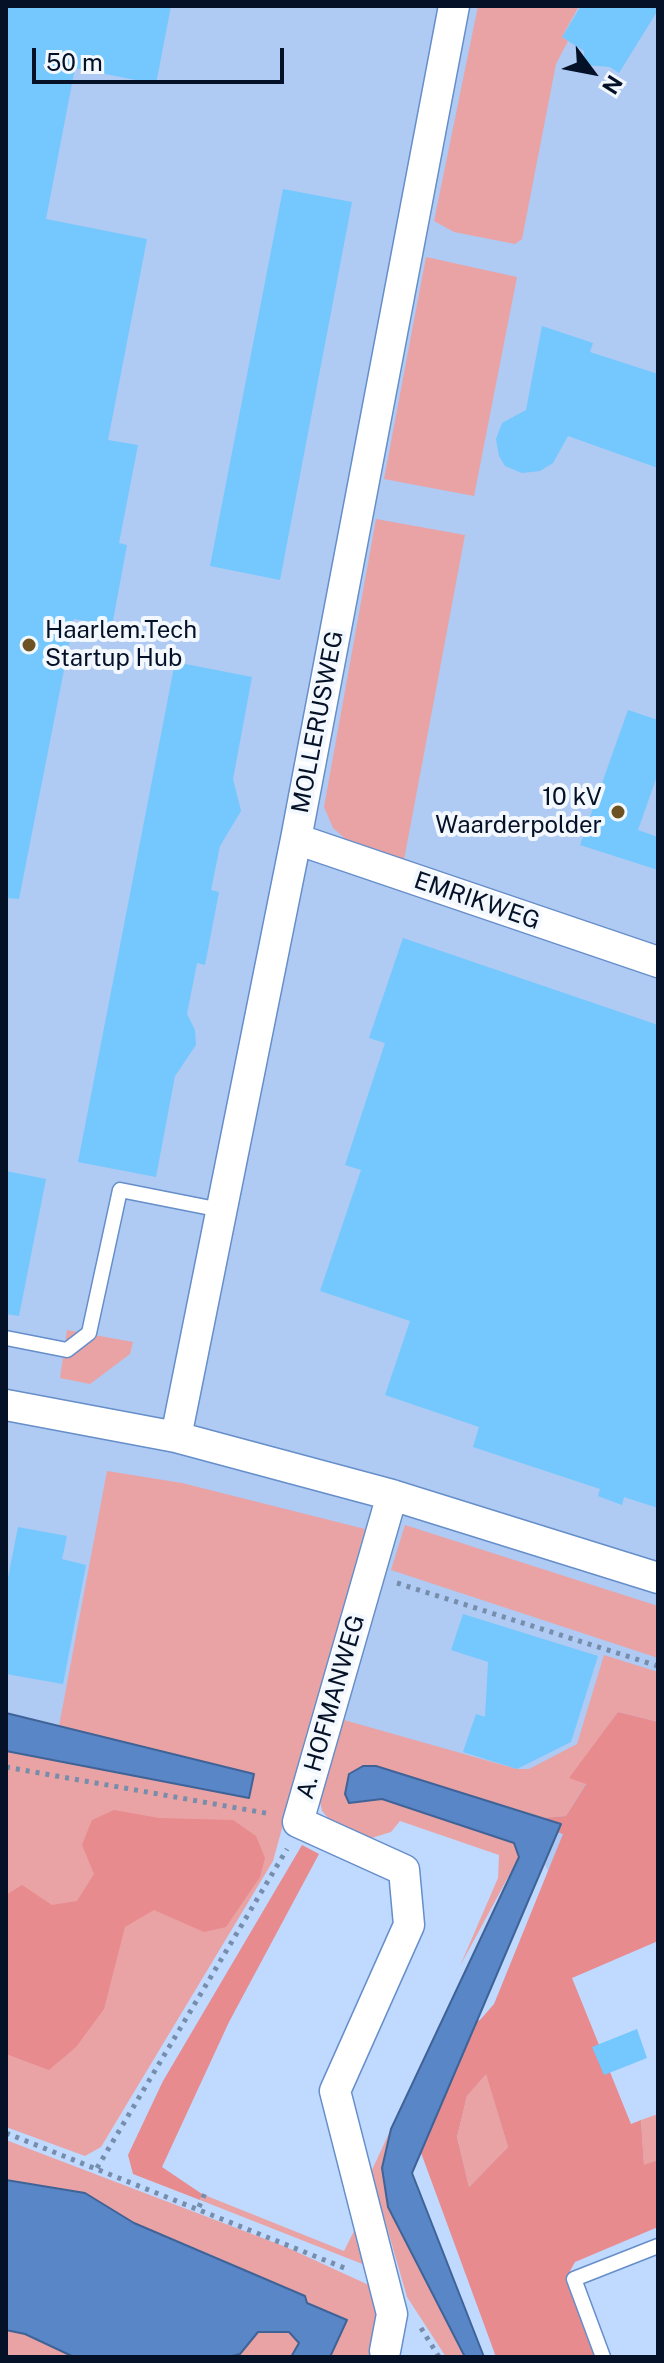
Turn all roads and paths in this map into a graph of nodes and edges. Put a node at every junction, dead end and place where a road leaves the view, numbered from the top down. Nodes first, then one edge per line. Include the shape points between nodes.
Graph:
1 (454, 6) edge
2 (296, 839) junction
3 (658, 962) edge
4 (221, 1210) junction
5 (6, 1338) edge
6 (6, 1405) edge
7 (176, 1437) junction
8 (392, 1495) junction
9 (369, 1574) junction
10 (658, 1578) edge
11 (658, 1666) edge
12 (6, 1767) edge
13 (298, 1822) junction
14 (6, 2133) edge
15 (97, 2168) junction
16 (205, 2193) dead end
17 (199, 2207) junction
18 (658, 2246) edge
19 (384, 2283) junction
20 (383, 2354) edge
21 (603, 2357) edge

1 - 2 street, MOLLERUSWEG
2 - 3 street, EMRIKWEG
2 - 4 street, MOLLERUSWEG
4 - 5 lane via 120,1190 89,1333 67,1350
4 - 7 street, MOLLERUSWEG
6 - 7 street
7 - 8 street
8 - 9 street, A. HOFMANWEG
8 - 10 street
9 - 11 path
9 - 13 street, A. HOFMANWEG
12 - 13 path
13 - 15 path via 281,1862
13 - 19 street, A. HOFMANWEG via 404,1870 409,1925 335,2091
14 - 15 path
15 - 17 path
16 - 17 path
17 - 19 path
18 - 21 lane via 574,2279
19 - 20 street, A. HOFMANWEG via 392,2314

